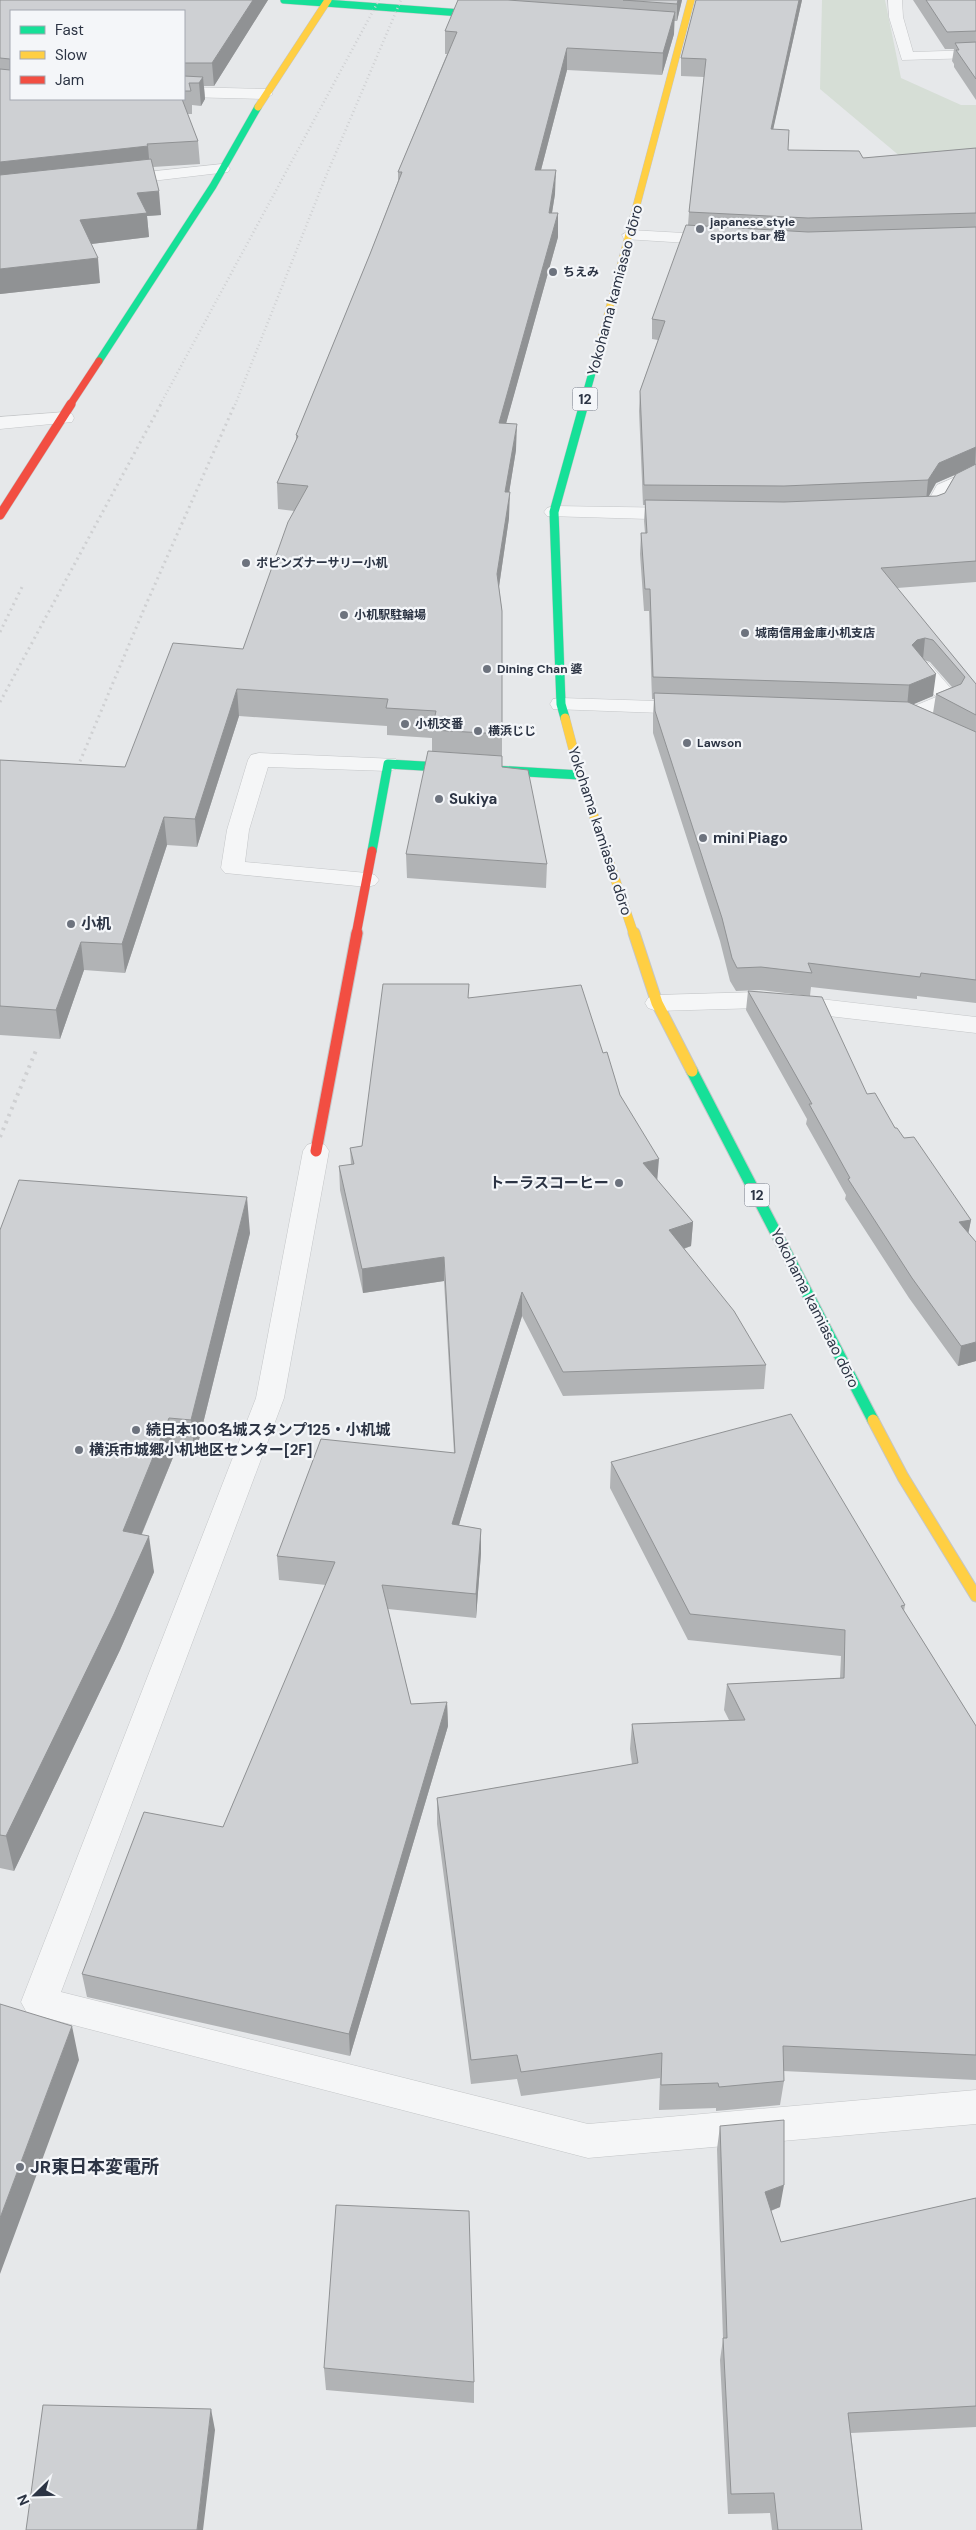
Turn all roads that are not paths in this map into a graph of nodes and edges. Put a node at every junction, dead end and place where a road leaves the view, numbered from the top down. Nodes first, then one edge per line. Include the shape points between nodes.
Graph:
1 (284, 0) edge
2 (690, 0) edge
3 (895, 0) edge
4 (328, 2) edge
5 (505, 16) edge
6 (976, 54) edge
7 (185, 92) edge
8 (265, 94) junction
9 (222, 169) junction
10 (106, 181) edge
11 (213, 186) junction
12 (193, 188) dead end
13 (630, 235) junction
14 (737, 240) edge
15 (65, 418) junction
16 (0, 423) edge
17 (976, 474) edge
18 (896, 511) edge
19 (554, 512) junction
20 (703, 514) edge
21 (0, 515) edge
22 (922, 667) edge
23 (561, 704) junction
24 (710, 709) edge
25 (870, 714) edge
26 (910, 716) junction
27 (934, 728) edge
28 (388, 764) junction
29 (580, 775) junction
30 (367, 880) junction
31 (657, 1003) junction
32 (976, 1025) edge
33 (316, 1151) joint
34 (976, 1596) edge
35 (976, 2108) edge

1 - 4 main road
2 - 13 main road, Yokohama kamiasao dōro / 12 via 680,28
3 - 6 street via 907,57
4 - 5 main road
4 - 8 main road
7 - 8 street
8 - 9 main road
9 - 10 street
9 - 11 main road
11 - 12 street
11 - 15 main road
13 - 14 street
13 - 19 main road, Yokohama kamiasao dōro / 12
15 - 16 street
15 - 21 main road
17 - 18 street via 944,489 934,509
19 - 20 street
19 - 23 main road, Yokohama kamiasao dōro / 12
22 - 26 street via 949,699
23 - 24 street
23 - 29 main road, Yokohama kamiasao dōro / 12
25 - 26 street
26 - 27 street
28 - 29 main road
28 - 30 main road
28 - 30 street via 259,760 238,830 233,868
29 - 31 main road, Yokohama kamiasao dōro / 12
30 - 33 main road
31 - 32 street via 759,1000
31 - 34 main road, Yokohama kamiasao dōro / 12 via 903,1477
33 - 35 street via 270,1398 39,2002 588,2141

